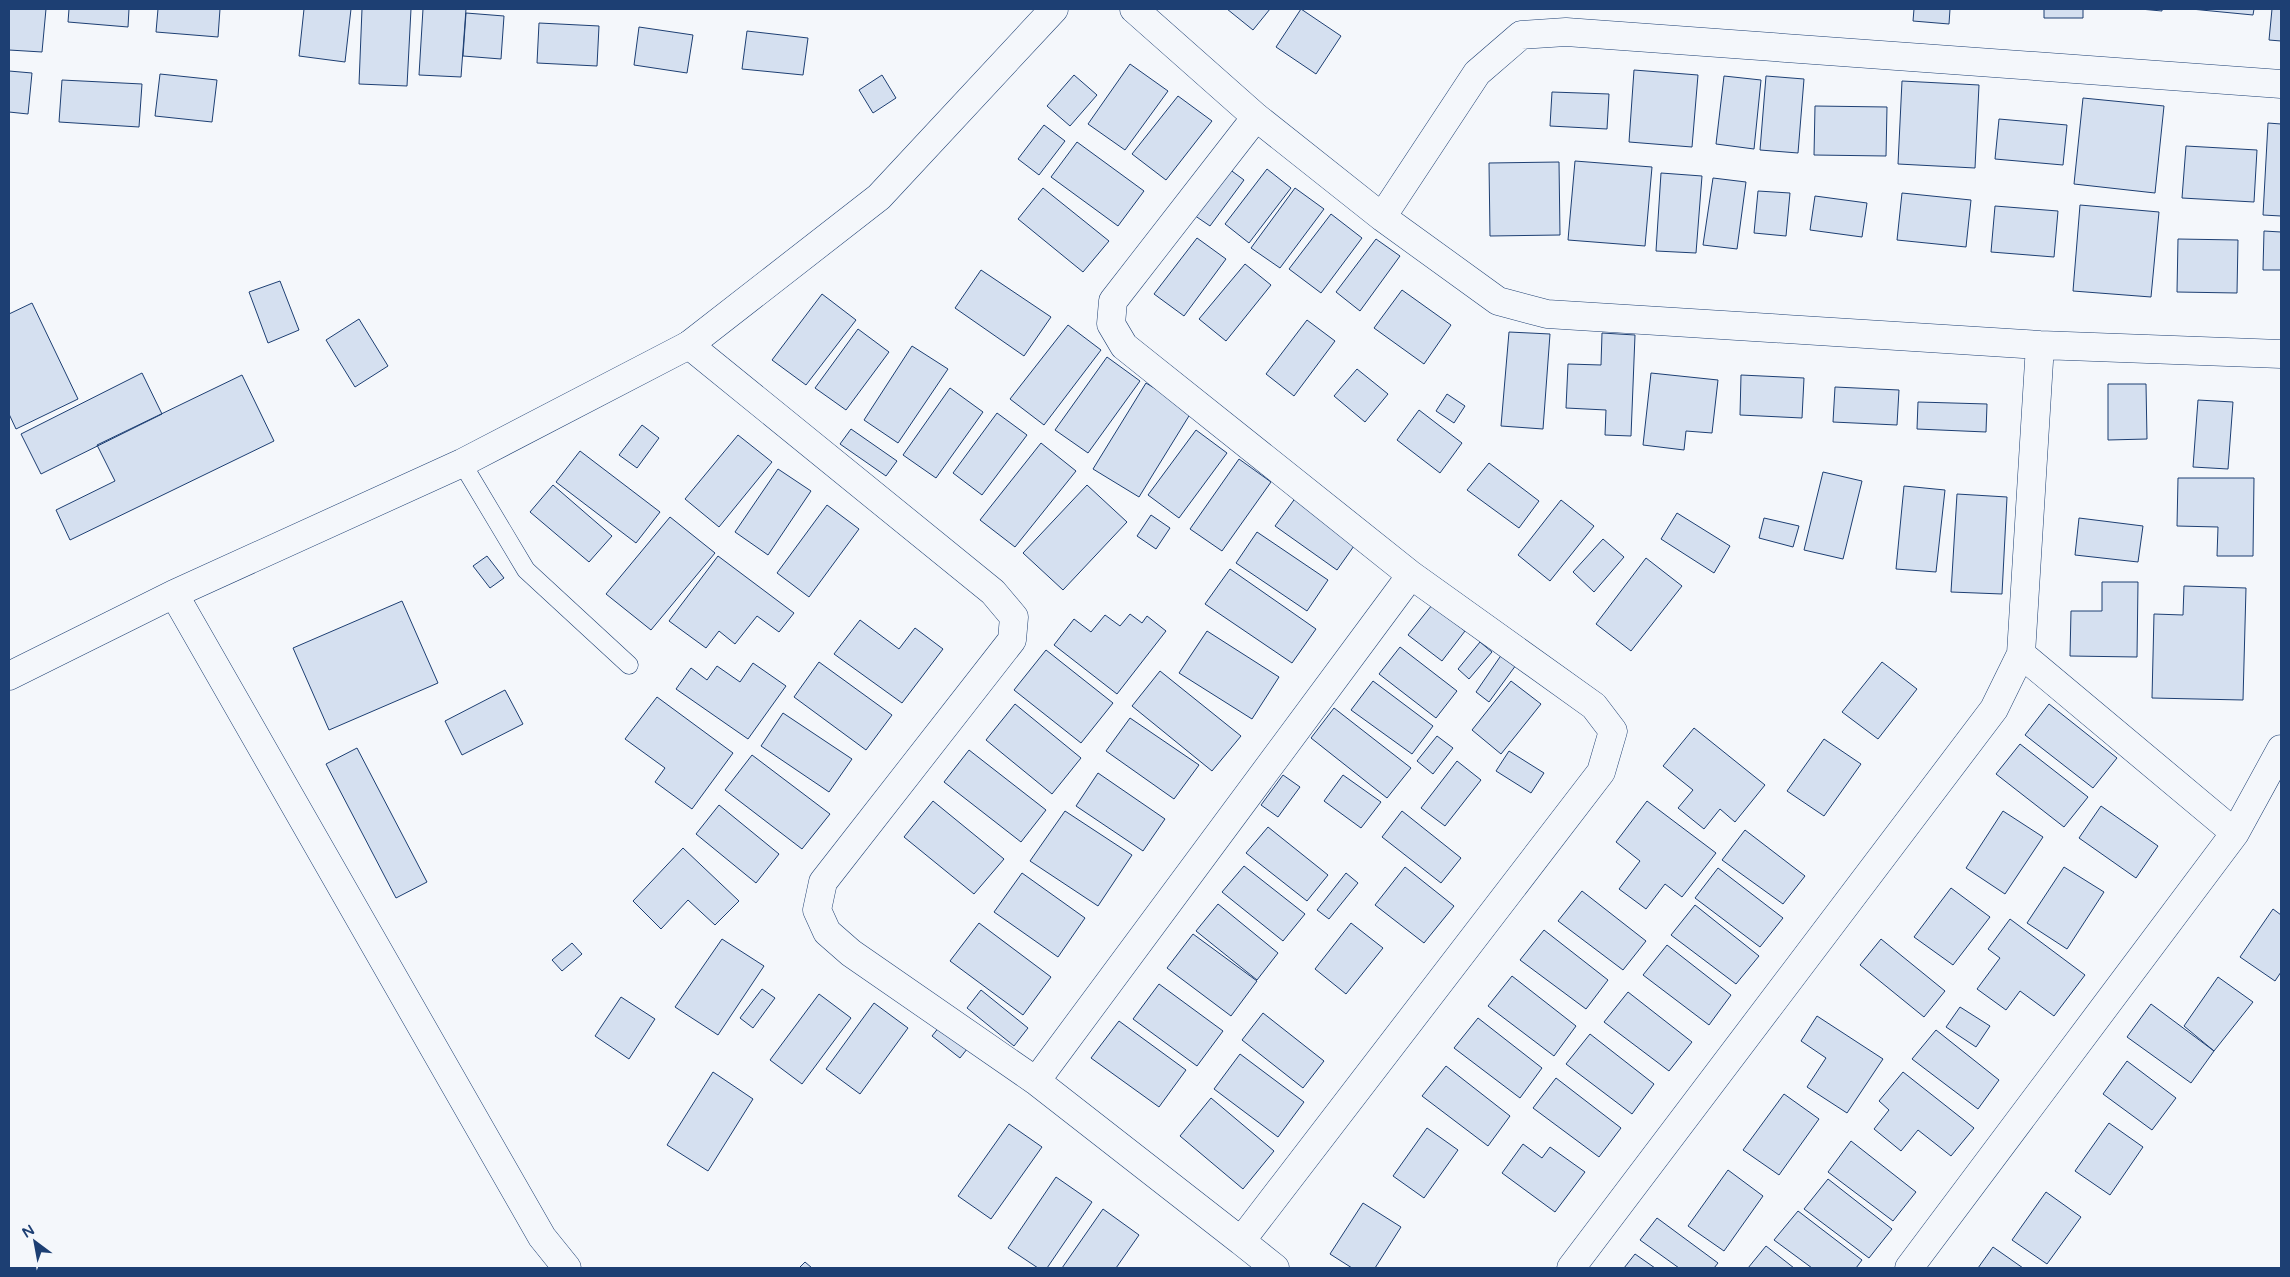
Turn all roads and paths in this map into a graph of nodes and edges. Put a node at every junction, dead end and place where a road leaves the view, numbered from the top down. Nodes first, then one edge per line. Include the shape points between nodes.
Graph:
1 (1054, 9) edge
2 (1134, 9) edge
3 (2281, 84) edge
4 (1256, 117) junction
5 (1382, 217) junction
6 (689, 344) junction
7 (2040, 346) junction
8 (2281, 354) edge
9 (462, 463) junction
10 (1411, 575) junction
11 (174, 594) junction
12 (2021, 654) junction
13 (629, 665) dead end
14 (9, 676) edge
15 (2281, 749) edge
16 (2235, 833) junction
17 (1036, 1081) junction
18 (1241, 1241) junction
19 (567, 1268) edge
20 (1275, 1268) edge
21 (1571, 1268) edge
22 (1909, 1268) edge

1 - 6 street via 879,197
2 - 4 street
3 - 5 street via 1566,32 1521,35 1477,73
4 - 5 street
4 - 10 street via 1114,301 1111,324 1124,346
5 - 7 street via 1498,301 1547,314
6 - 9 street
6 - 17 street via 993,592 1014,617 1012,640 823,882 817,910 827,932 850,953
7 - 8 street
7 - 12 street
9 - 11 street
9 - 13 lane via 526,570
10 - 17 street
10 - 18 street via 1594,706 1613,731 1601,772
11 - 14 street
11 - 19 street via 542,1237
12 - 16 street
12 - 21 street via 1994,709
15 - 16 street
16 - 22 street
17 - 18 street
18 - 20 street

